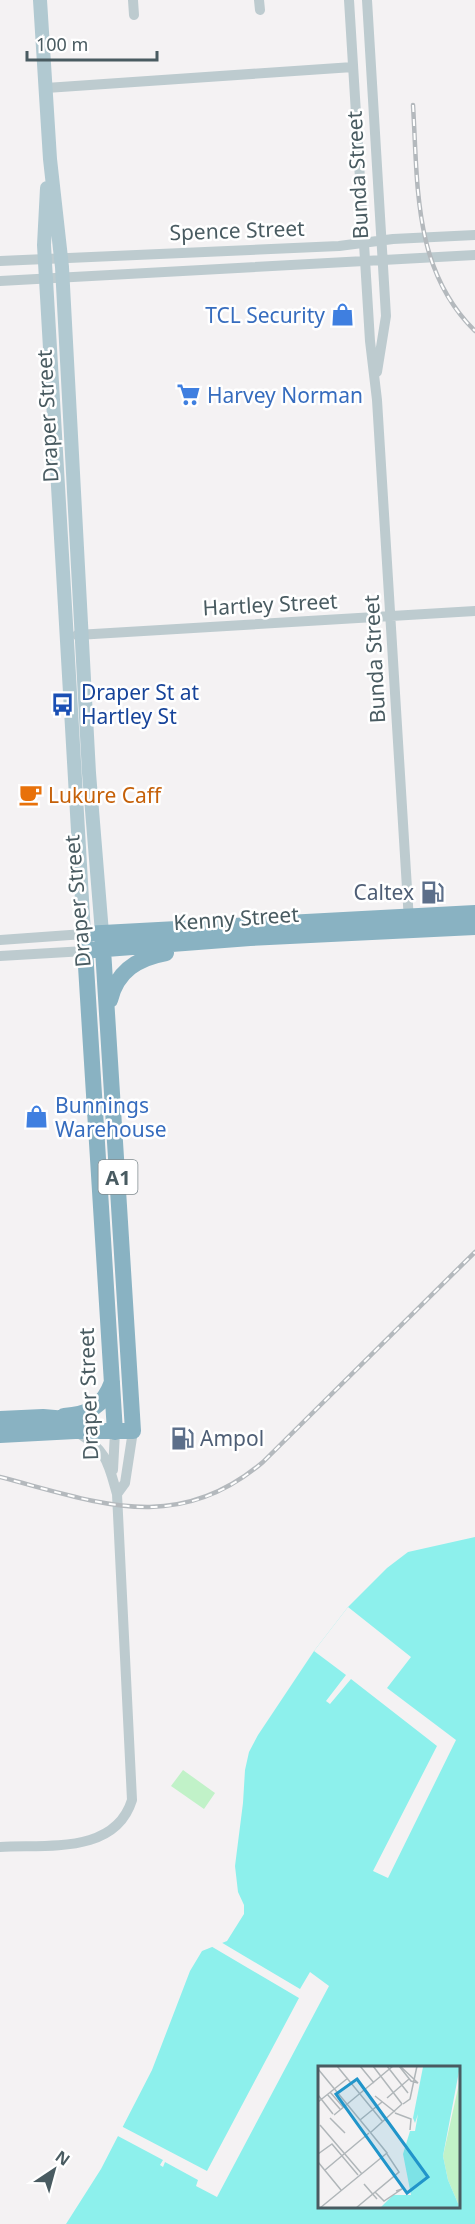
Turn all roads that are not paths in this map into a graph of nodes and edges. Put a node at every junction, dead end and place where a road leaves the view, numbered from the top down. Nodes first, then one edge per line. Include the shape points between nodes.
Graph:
1 (40, 0) edge
2 (133, 0) edge
3 (349, 0) edge
4 (367, 0) edge
5 (134, 15) dead end
6 (352, 67) junction
7 (46, 88) junction
8 (50, 159) junction
9 (475, 235) edge
10 (380, 243) junction
11 (363, 244) junction
12 (475, 255) edge
13 (61, 258) junction
14 (46, 259) junction
15 (0, 261) edge
16 (365, 262) junction
17 (381, 262) junction
18 (62, 277) junction
19 (47, 278) junction
20 (0, 281) edge
21 (376, 384) junction
22 (475, 611) edge
23 (391, 617) junction
24 (82, 635) junction
25 (67, 636) junction
26 (475, 913) edge
27 (409, 924) junction
28 (475, 927) edge
29 (250, 938) junction
30 (0, 940) edge
31 (103, 941) junction
32 (84, 942) junction
33 (0, 956) edge
34 (108, 1007) junction
35 (112, 1382) junction
36 (43, 1417) junction
37 (0, 1419) edge
38 (115, 1426) junction
39 (133, 1426) junction
40 (75, 1431) junction
41 (0, 1435) edge
42 (113, 1479) junction
43 (117, 1494) junction
44 (0, 1847) edge

1 - 7 main road, Draper Street
2 - 5 street
3 - 6 street, Bunda Street
4 - 10 street, Bunda Street
6 - 7 street
6 - 11 street, Bunda Street
7 - 8 main road, Draper Street
8 - 13 main road, Draper Street
8 - 14 main road, Draper Street
9 - 10 street, Spence Street
10 - 11 street, Spence Street
10 - 17 street, Bunda Street
11 - 13 street, Spence Street
11 - 16 street, Bunda Street
12 - 17 street, Spence Street
13 - 14 street, Spence Street
13 - 18 main road, Draper Street
14 - 15 street, Spence Street
14 - 19 main road, Draper Street
16 - 17 street, Spence Street
16 - 18 street, Spence Street
16 - 21 street, Bunda Street via 369,341
17 - 21 street, Bunda Street via 386,316
18 - 19 street, Spence Street
18 - 24 main road, Draper Street
19 - 20 street, Spence Street
19 - 25 main road, Draper Street
21 - 23 street, Bunda Street
22 - 23 street, Hartley Street
23 - 24 street, Hartley Street
23 - 27 street, Bunda Street
24 - 25 street, Hartley Street
24 - 31 main road, Draper Street
25 - 32 main road, Draper Street
26 - 27 highway, Kenny Street
27 - 28 highway, Kenny Street
27 - 29 highway, Kenny Street
27 - 31 highway, Kenny Street
29 - 31 highway, Kenny Street
29 - 34 highway via 139,960 116,984
30 - 32 street, Kenny Street
31 - 32 highway, Kenny Street
31 - 34 highway, Draper Street / A1
32 - 33 street, Kenny Street
32 - 35 highway, Draper Street / A1
34 - 39 highway, Draper Street / A1
35 - 36 highway via 101,1403 87,1413
35 - 38 highway, Draper Street / A1
36 - 37 highway
36 - 38 highway
38 - 39 highway
38 - 40 highway
38 - 42 street, Draper Street
39 - 43 street, Draper Street via 125,1483
40 - 41 highway
40 - 42 street, Draper Street via 105,1455
42 - 43 street, Draper Street
43 - 44 street, Draper Street via 133,1785 129,1809 118,1827 92,1841

